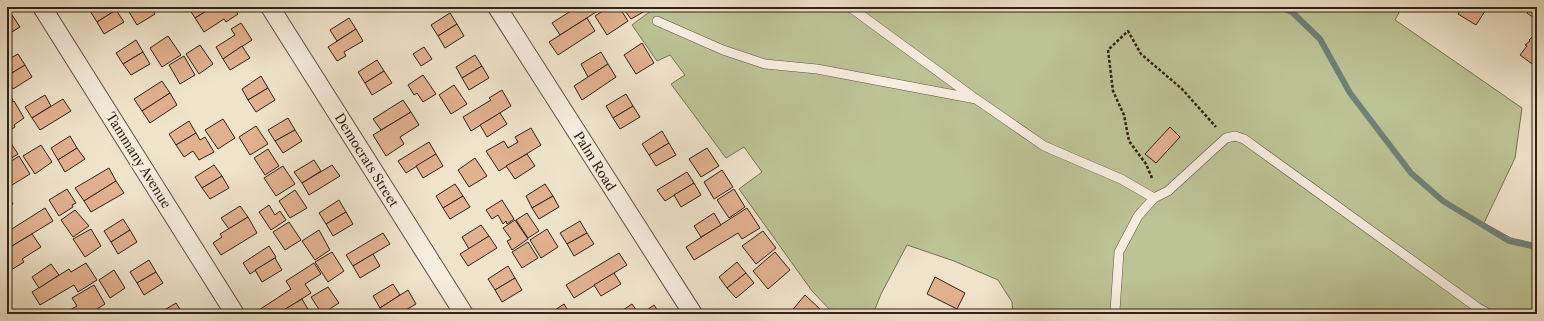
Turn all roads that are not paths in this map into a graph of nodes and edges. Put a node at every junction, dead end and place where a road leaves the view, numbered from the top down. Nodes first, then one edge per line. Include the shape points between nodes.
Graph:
1 (42, 7) edge
2 (270, 7) edge
3 (497, 7) edge
4 (850, 7) edge
5 (657, 21) dead end
6 (976, 99) junction
7 (1154, 198) junction
8 (235, 314) edge
9 (464, 314) edge
10 (693, 314) edge
11 (1113, 314) edge
12 (1489, 314) edge

1 - 8 street, Tammany Avenue
2 - 9 street, Democrats Street
3 - 10 street, Palm Road
4 - 6 lane
5 - 6 lane via 723,50 765,64 816,69
6 - 7 lane via 1044,146 1121,179
7 - 11 lane via 1138,216 1119,252
7 - 12 lane via 1168,191 1226,138 1235,136 1244,139

